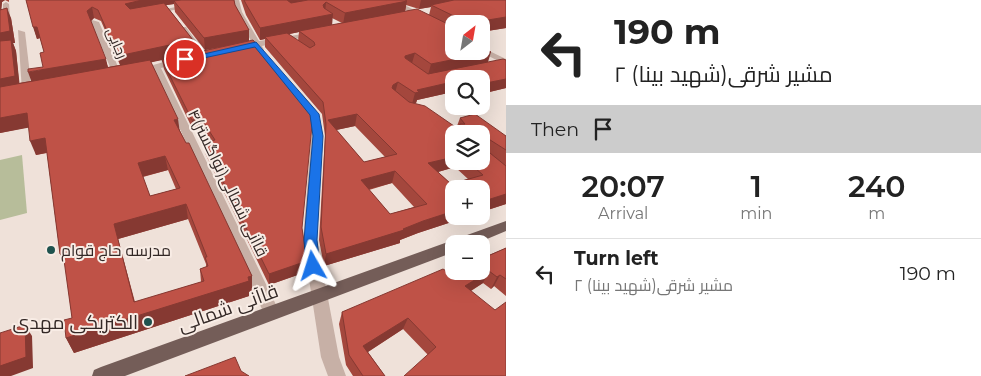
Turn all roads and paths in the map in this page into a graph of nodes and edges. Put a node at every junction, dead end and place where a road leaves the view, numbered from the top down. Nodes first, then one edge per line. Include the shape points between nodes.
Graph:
1 (226, 0) edge
2 (236, 0) edge
3 (390, 0) edge
4 (6, 4) dead end
5 (168, 9) junction
6 (426, 13) edge
7 (142, 14) edge
8 (416, 14) junction
9 (407, 16) edge
10 (173, 17) edge
11 (0, 18) edge
12 (95, 22) dead end
13 (179, 25) edge
14 (445, 29) edge
15 (21, 32) dead end
16 (325, 32) edge
17 (256, 44) junction
18 (229, 50) edge
19 (490, 54) edge
20 (269, 61) edge
21 (506, 63) edge
22 (156, 67) junction
23 (488, 67) edge
24 (292, 88) edge
25 (27, 92) edge
26 (506, 226) edge
27 (483, 235) edge
28 (445, 249) edge
29 (320, 296) junction
30 (272, 313) junction
31 (101, 376) edge
32 (337, 376) edge

1 - 5 street
2 - 17 street
3 - 8 street
4 - 11 street via 7,16
5 - 7 street
5 - 10 street
6 - 8 street
8 - 9 street
8 - 14 street
12 - 22 street, رجایی via 112,75
13 - 22 street via 198,56
15 - 25 street via 19,47
16 - 17 street via 292,42
17 - 18 street
17 - 20 street
19 - 21 street
21 - 23 street
22 - 30 street, ۴قاآنی شمالی(نواگستر)
24 - 29 street via 317,120 310,240
26 - 27 main road
28 - 29 main road, قاآنی شمالی
29 - 30 main road, قاآنی شمالی
29 - 32 street via 330,357
30 - 31 main road, قاآنی شمالی

